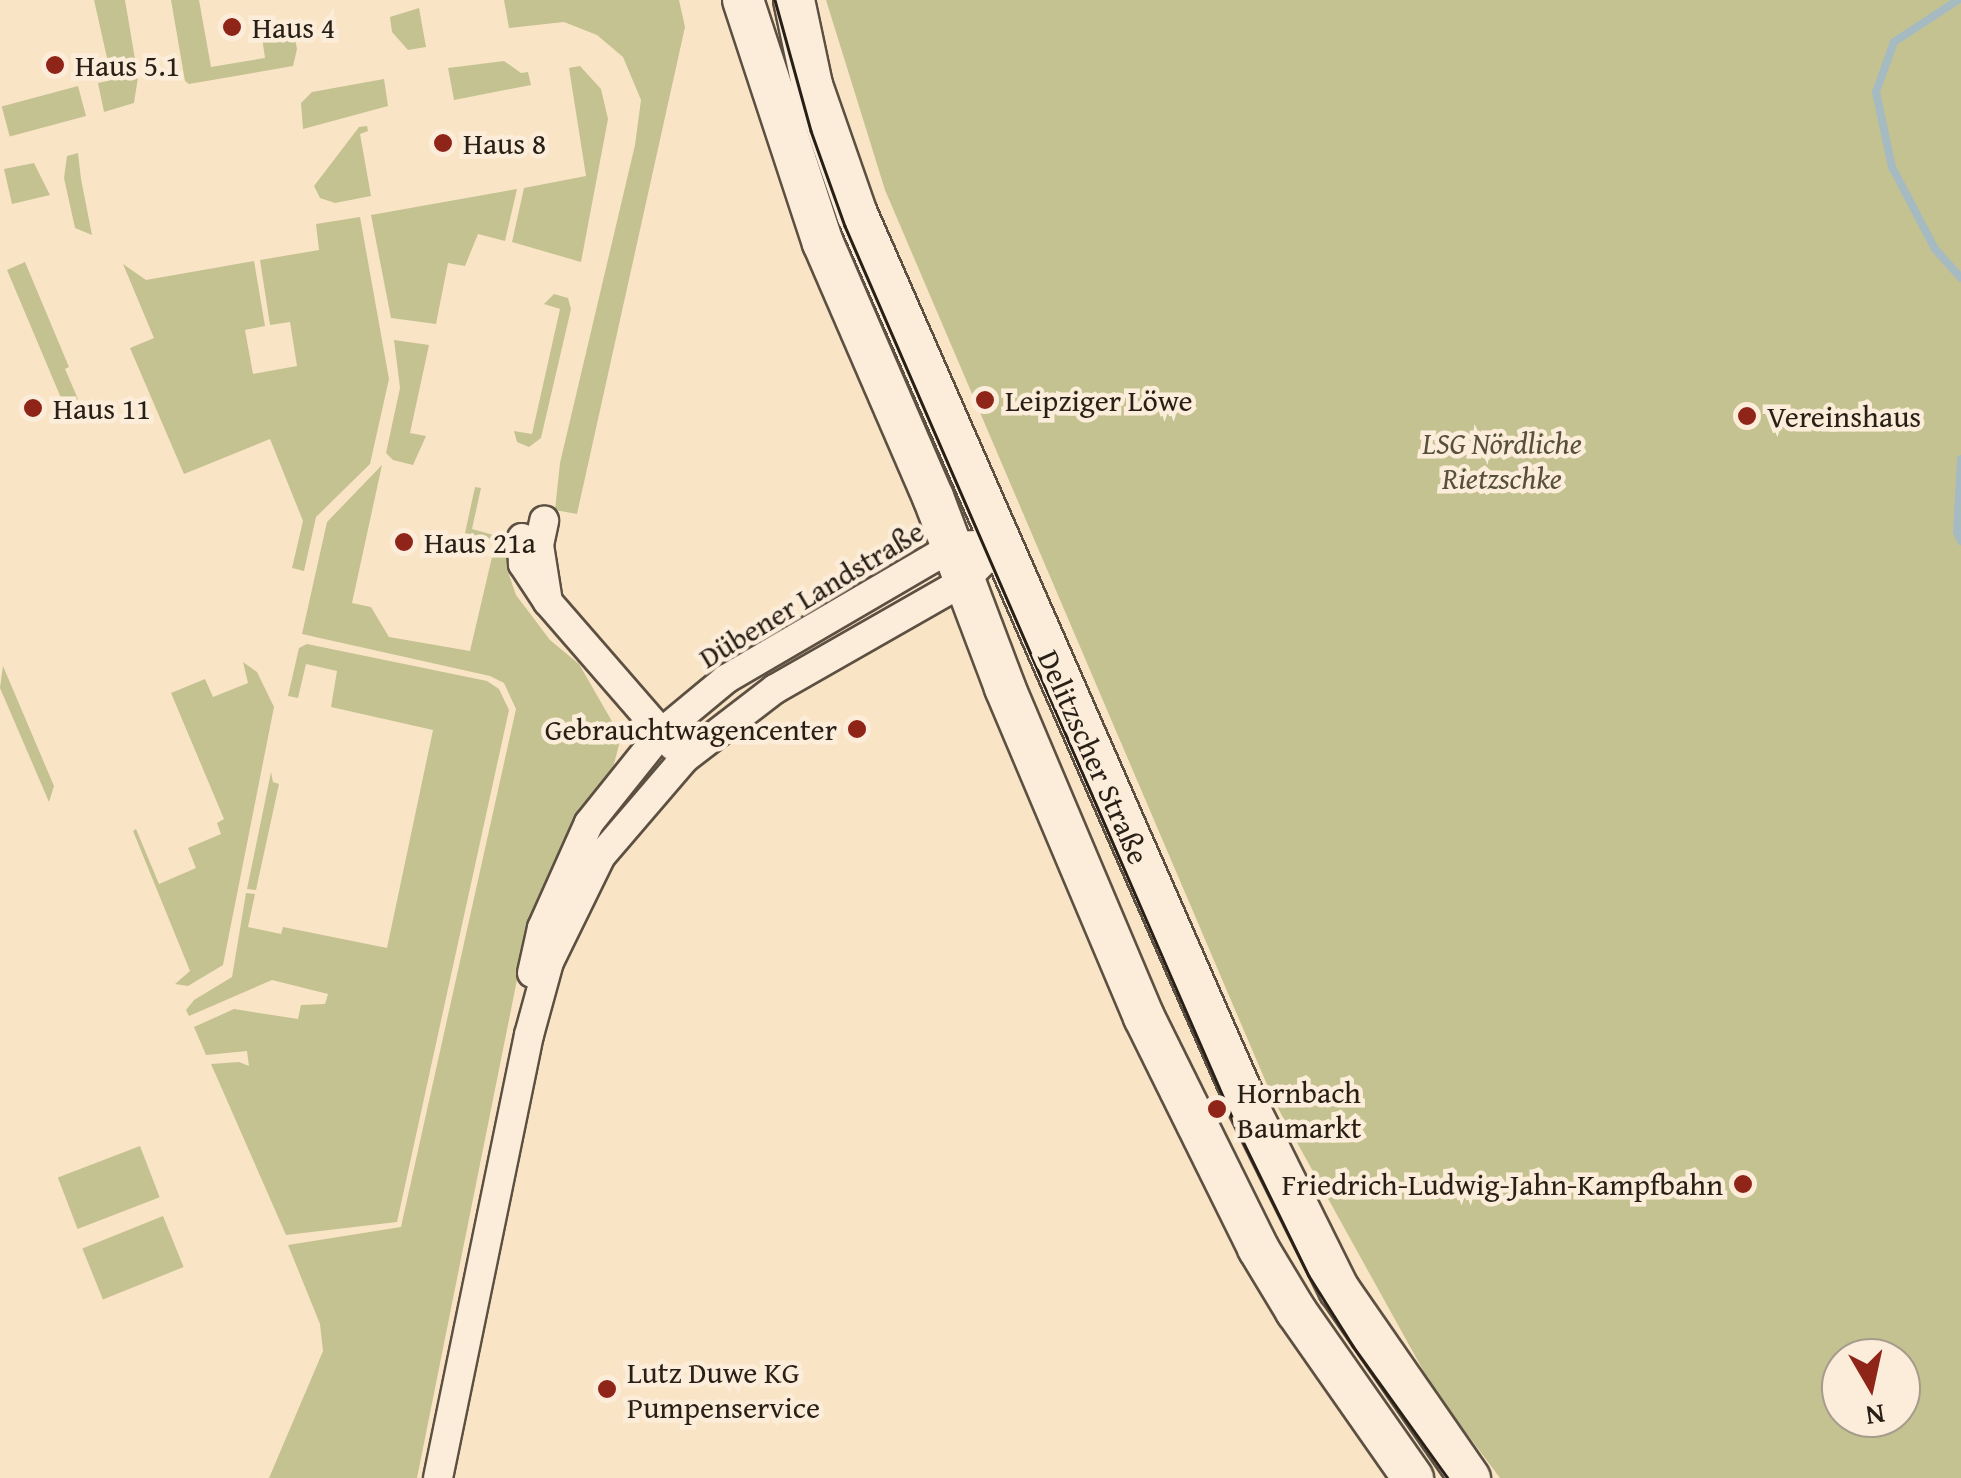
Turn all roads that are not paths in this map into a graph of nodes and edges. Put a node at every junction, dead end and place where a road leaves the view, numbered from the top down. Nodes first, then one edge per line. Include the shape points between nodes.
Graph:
1 (743, 0) edge
2 (794, 0) edge
3 (533, 530) dead end
4 (1000, 544) junction
5 (959, 564) junction
6 (661, 733) junction
7 (685, 758) junction
8 (528, 1035) junction
9 (438, 1478) edge
10 (1413, 1478) edge
11 (1470, 1478) edge

1 - 5 main road, Delitzscher Straße via 823,242
2 - 4 main road, Delitzscher Straße via 812,84 857,214
3 - 6 street via 523,564
4 - 5 street, Dübener Landstraße
4 - 11 main road, Delitzscher Straße via 1246,1102 1339,1289
5 - 6 street, Dübener Landstraße via 726,678
5 - 7 street, Dübener Landstraße
5 - 10 main road, Delitzscher Straße via 1116,954 1206,1150 1296,1312
6 - 7 street
6 - 8 street, Dübener Landstraße via 589,823 542,928
7 - 8 street, Dübener Landstraße via 601,856 549,962
8 - 9 street, Dübener Landstraße

